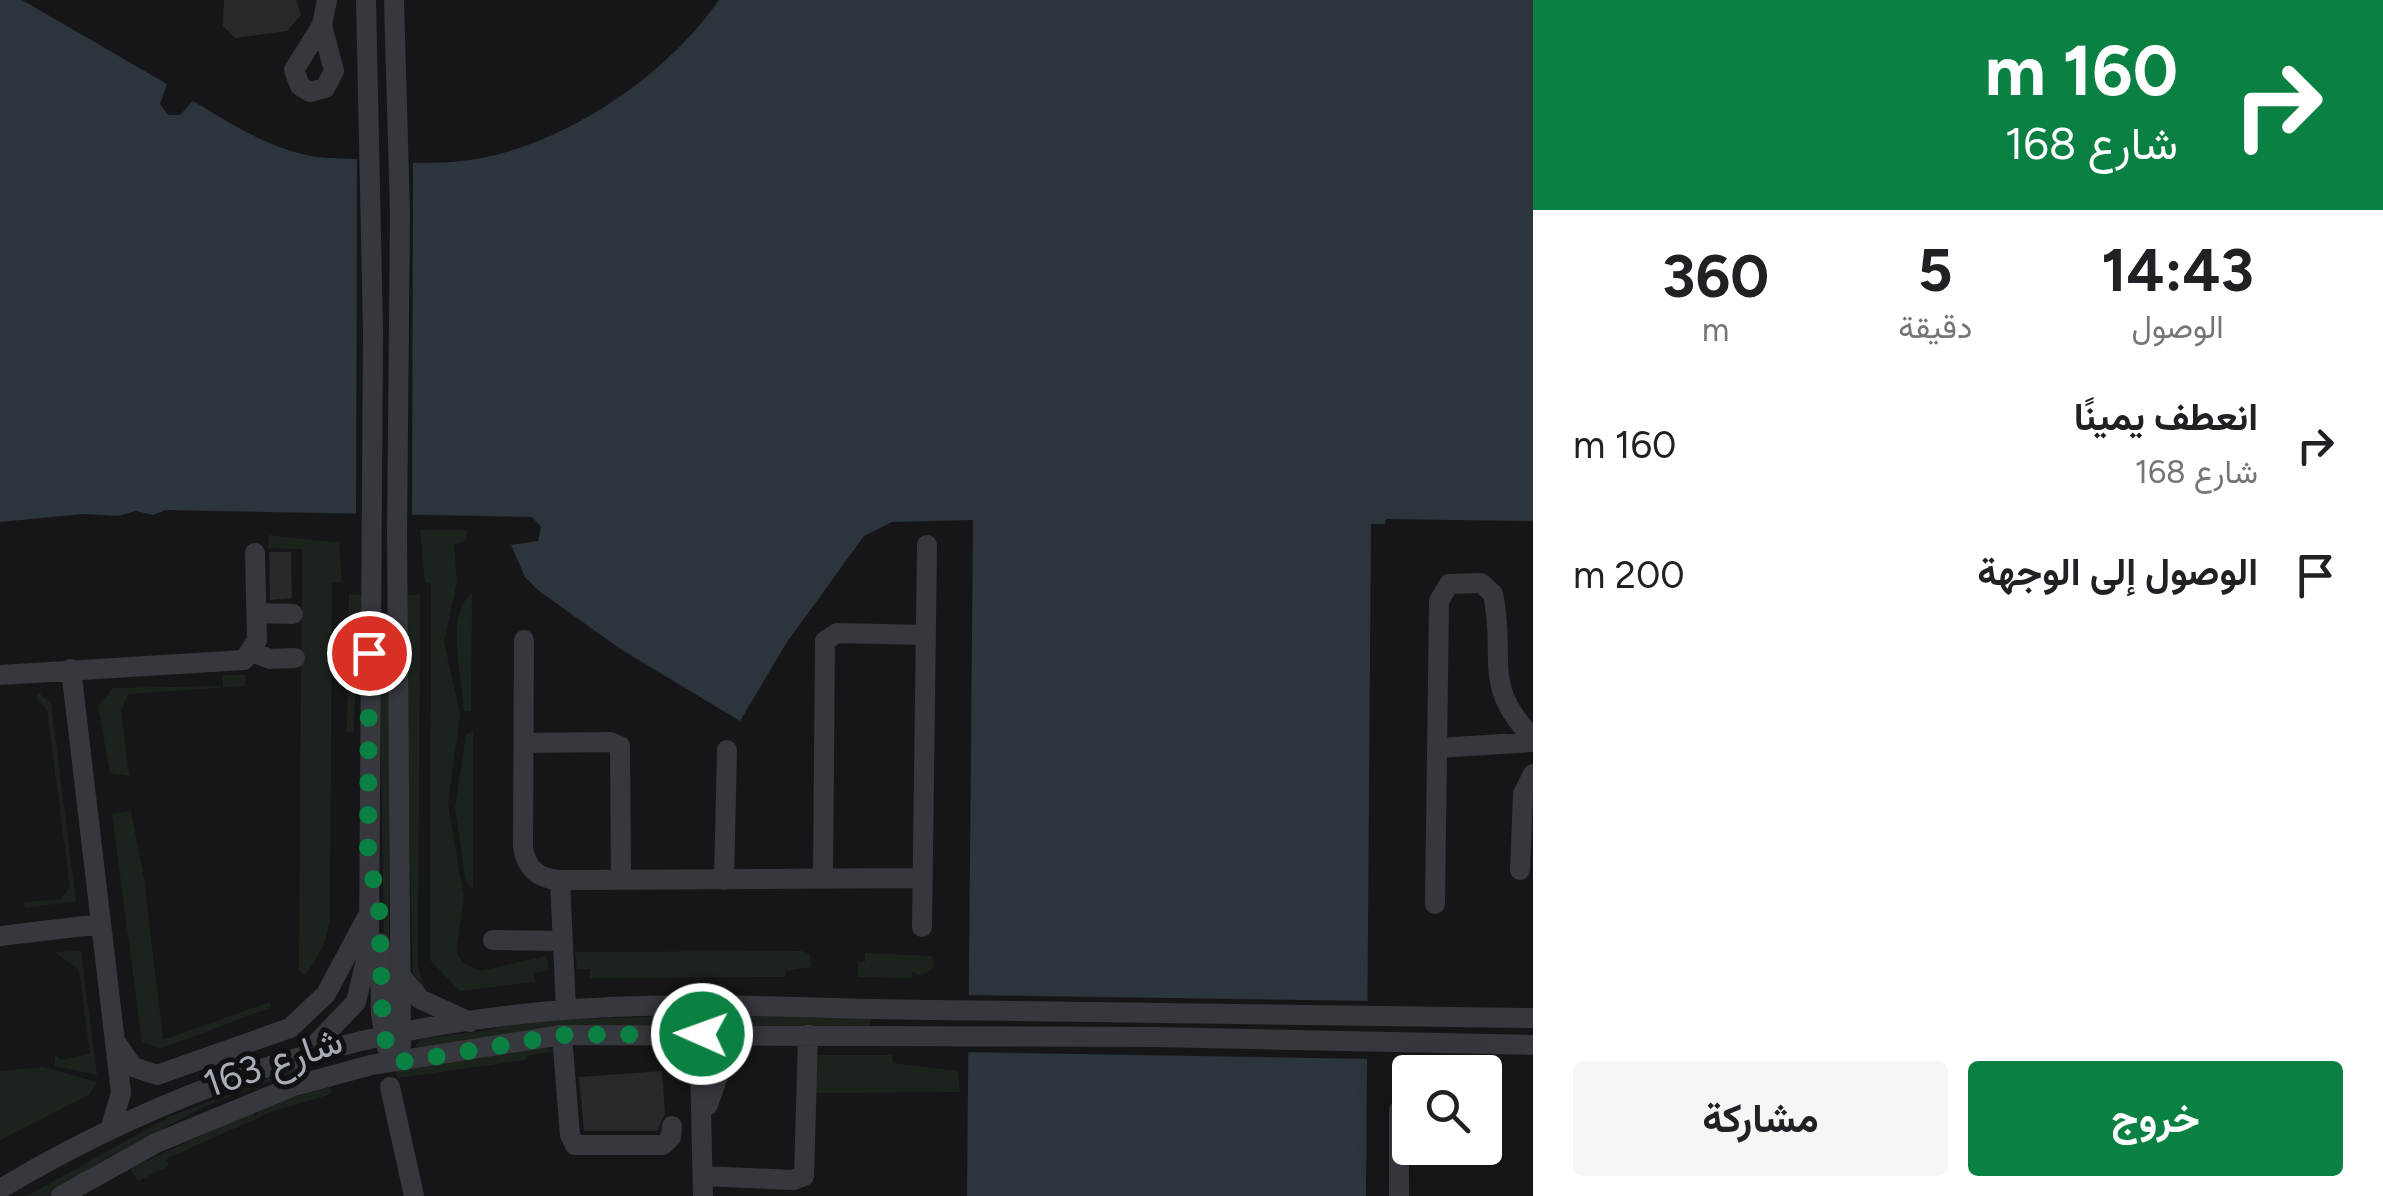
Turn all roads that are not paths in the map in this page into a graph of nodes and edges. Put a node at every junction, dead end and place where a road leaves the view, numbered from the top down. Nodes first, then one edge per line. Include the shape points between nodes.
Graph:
1 (327, 0) edge
2 (366, 0) edge
3 (394, 0) edge
4 (322, 25) dead end
5 (926, 544) dead end
6 (255, 553) dead end
7 (257, 613) junction
8 (292, 614) dead end
9 (926, 634) junction
10 (524, 640) dead end
11 (253, 652) junction
12 (295, 658) dead end
13 (70, 669) junction
14 (0, 675) edge
15 (1533, 740) edge
16 (524, 743) junction
17 (1438, 748) junction
18 (727, 750) dead end
19 (1533, 774) edge
20 (368, 852) junction
21 (1520, 870) dead end
22 (824, 878) junction
23 (922, 878) junction
24 (560, 880) junction
25 (621, 880) junction
26 (724, 880) junction
27 (1435, 904) dead end
28 (368, 913) junction
29 (101, 924) junction
30 (922, 926) dead end
31 (0, 936) edge
32 (493, 940) dead end
33 (561, 941) junction
34 (400, 975) junction
35 (684, 1006) junction
36 (566, 1010) junction
37 (1533, 1018) edge
38 (470, 1022) junction
39 (114, 1034) junction
40 (392, 1034) junction
41 (702, 1034) junction
42 (742, 1034) junction
43 (562, 1035) junction
44 (808, 1036) junction
45 (1533, 1045) edge
46 (304, 1054) junction
47 (397, 1062) junction
48 (390, 1087) dead end
49 (112, 1126) junction
50 (672, 1126) dead end
51 (703, 1127) junction
52 (1399, 1165) edge
53 (703, 1186) edge
54 (742, 1187) edge
55 (0, 1189) edge
56 (61, 1196) edge
57 (414, 1196) edge
58 (1399, 1196) edge

1 - 4 street
2 - 20 street
3 - 34 street
5 - 9 street
6 - 7 street
7 - 8 street
7 - 11 street
9 - 22 street via 838,633 825,641
9 - 23 street
10 - 16 street
11 - 12 street
11 - 13 street via 232,662
13 - 14 street
13 - 29 street
15 - 17 street
15 - 17 street via 1500,692 1494,594 1481,583 1454,582 1439,596
16 - 24 street via 524,854 534,872
16 - 25 street via 620,746
17 - 27 street
18 - 26 street
19 - 21 street via 1523,794
20 - 28 street
20 - 40 street
22 - 23 street
22 - 26 street
23 - 30 street
24 - 25 street
24 - 33 street
25 - 26 street
28 - 39 street via 326,994 290,1028 156,1075 128,1062
28 - 46 street via 360,994 340,1023
29 - 31 street
29 - 39 street
32 - 33 street
33 - 36 street
34 - 38 street via 420,999
34 - 40 street
35 - 36 street, شارع 163
35 - 37 street, شارع 163
35 - 41 street via 699,1020
36 - 38 street, شارع 163
38 - 40 street, شارع 163
39 - 49 street via 121,1092
40 - 46 street, شارع 163
40 - 47 street
41 - 42 street, شارع 163
41 - 43 street, شارع 163
41 - 51 street
42 - 44 street, شارع 163
42 - 51 street via 720,1070
43 - 47 street, شارع 163
43 - 50 street via 575,1146 663,1145
44 - 45 street, شارع 163
44 - 54 street via 806,1172 797,1180
46 - 49 street, شارع 163 via 208,1084
47 - 56 street, شارع 163 via 320,1078 224,1112
48 - 57 street
49 - 55 street, شارع 163
51 - 53 street
52 - 58 street
53 - 54 street

